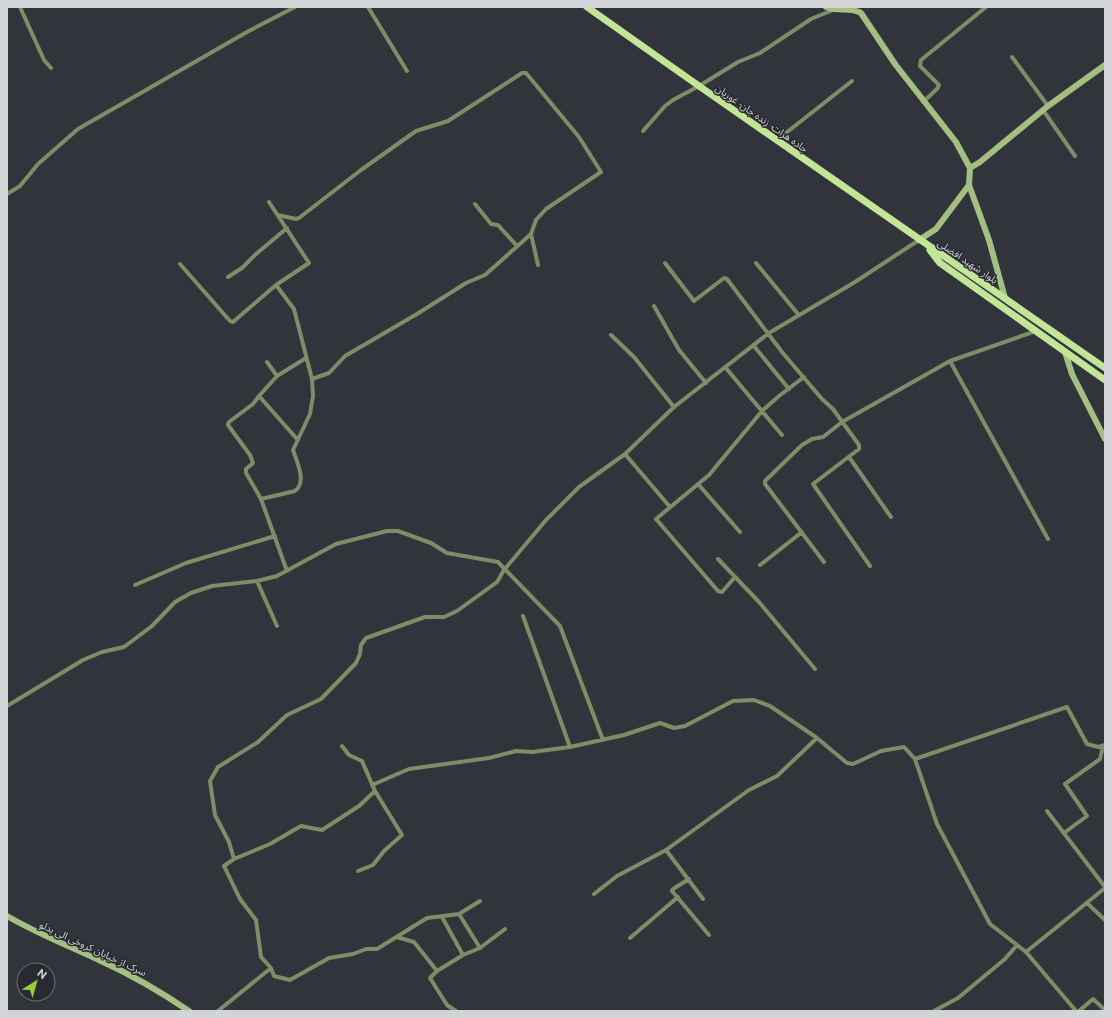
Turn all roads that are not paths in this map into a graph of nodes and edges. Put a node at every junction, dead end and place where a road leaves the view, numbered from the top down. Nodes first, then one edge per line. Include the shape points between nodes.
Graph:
1 (20, 7) edge
2 (295, 7) edge
3 (368, 7) edge
4 (587, 7) edge
5 (826, 7) edge
6 (986, 7) edge
7 (857, 8) edge
8 (833, 10) junction
9 (1012, 57) dead end
10 (1105, 65) edge
11 (51, 68) dead end
12 (407, 72) dead end
13 (852, 81) dead end
14 (699, 86) junction
15 (923, 102) junction
16 (1046, 108) junction
17 (643, 131) dead end
18 (776, 140) junction
19 (1075, 156) dead end
20 (970, 168) junction
21 (969, 185) junction
22 (7, 194) edge
23 (269, 202) dead end
24 (475, 204) dead end
25 (278, 215) junction
26 (288, 228) junction
27 (531, 234) junction
28 (919, 240) junction
29 (926, 245) junction
30 (517, 246) junction
31 (756, 263) dead end
32 (180, 264) dead end
33 (665, 264) dead end
34 (538, 265) dead end
35 (228, 277) dead end
36 (276, 285) junction
37 (1005, 298) junction
38 (654, 306) dead end
39 (798, 314) junction
40 (1036, 331) junction
41 (769, 333) junction
42 (612, 335) dead end
43 (753, 345) junction
44 (1065, 352) junction
45 (306, 358) junction
46 (950, 361) junction
47 (266, 362) dead end
48 (725, 367) junction
49 (1105, 368) edge
50 (278, 376) junction
51 (804, 377) junction
52 (312, 379) junction
53 (1105, 380) edge
54 (706, 383) junction
55 (788, 389) junction
56 (259, 396) junction
57 (674, 407) junction
58 (762, 411) junction
59 (842, 422) junction
60 (782, 435) dead end
61 (297, 439) junction
62 (1105, 439) edge
63 (625, 454) junction
64 (849, 457) junction
65 (698, 484) junction
66 (261, 499) junction
67 (670, 507) junction
68 (891, 517) dead end
69 (740, 532) dead end
70 (802, 532) junction
71 (275, 536) junction
72 (1048, 539) dead end
73 (718, 560) dead end
74 (824, 562) dead end
75 (760, 565) dead end
76 (870, 566) dead end
77 (504, 570) junction
78 (287, 571) junction
79 (735, 577) junction
80 (257, 581) junction
81 (135, 585) dead end
82 (523, 616) dead end
83 (276, 626) dead end
84 (815, 669) dead end
85 (7, 706) edge
86 (817, 738) junction
87 (603, 740) junction
88 (1104, 745) edge
89 (342, 746) dead end
90 (570, 747) junction
91 (915, 759) junction
92 (372, 785) junction
93 (375, 791) junction
94 (1047, 811) dead end
95 (1064, 833) junction
96 (666, 850) junction
97 (234, 859) junction
98 (358, 871) dead end
99 (688, 879) junction
100 (1105, 888) edge
101 (594, 894) dead end
102 (678, 898) junction
103 (703, 899) dead end
104 (480, 901) dead end
105 (1087, 903) junction
106 (459, 914) junction
107 (7, 916) edge
108 (442, 917) junction
109 (1105, 920) edge
110 (505, 929) dead end
111 (709, 935) dead end
112 (397, 937) junction
113 (630, 938) dead end
114 (1017, 945) junction
115 (480, 948) junction
116 (1026, 952) junction
117 (463, 955) junction
118 (271, 968) junction
119 (438, 971) junction
120 (1105, 1010) edge
121 (189, 1011) edge
122 (218, 1011) edge
123 (456, 1011) edge
124 (934, 1011) edge
125 (1078, 1011) edge

1 - 11 street via 44,60
2 - 22 street via 78,129 38,164 20,186
3 - 12 street
4 - 14 main road, جاده هرات- زنده جان- غوریان
5 - 8 main road
6 - 15 street via 921,60 920,66 939,85
7 - 8 main road
7 - 15 main road
8 - 14 street via 810,19 760,53 738,62
9 - 16 street
10 - 16 main road
13 - 18 street
14 - 17 street via 665,106
14 - 18 main road, جاده هرات- زنده جان- غوریان
15 - 20 main road via 956,142
16 - 19 street
16 - 20 main road
18 - 28 main road, جاده هرات- زنده جان- غوریان
20 - 21 main road
21 - 28 main road via 936,229
21 - 37 main road via 989,240
23 - 25 street
24 - 30 street via 491,224 498,226
25 - 26 street
25 - 27 street via 299,218 416,131 448,121 522,73 526,73 579,137 601,172 546,209 536,220
26 - 35 street
26 - 36 street via 309,263
27 - 30 street
27 - 34 street
28 - 29 main road, جاده هرات- زنده جان- غوریان
28 - 39 street via 855,282
29 - 37 main road, بلوار شهید افضلی
29 - 40 main road, بلوار شهید افضلی via 940,263
30 - 52 street via 485,275 466,283 345,356 329,373
31 - 39 street
32 - 36 street via 232,323
33 - 41 street via 694,301 724,278 727,279
36 - 45 street via 294,309
37 - 49 main road, بلوار شهید افضلی
38 - 54 street via 679,350
39 - 41 street
40 - 44 main road, بلوار شهید افضلی
40 - 46 street
41 - 43 street
41 - 51 street
42 - 57 street
43 - 48 street
43 - 55 street
44 - 53 main road, بلوار شهید افضلی
44 - 62 main road via 1072,374
45 - 50 street
45 - 52 street
46 - 59 street
46 - 72 street
47 - 50 street
48 - 54 street
48 - 58 street
50 - 56 street
51 - 55 street
51 - 59 street via 834,409
52 - 61 street via 310,414
54 - 57 street
55 - 58 street
56 - 61 street
56 - 66 street via 228,425 250,455 253,463 246,472
57 - 63 street
58 - 60 street
58 - 65 street via 709,476
59 - 64 street via 860,447
59 - 70 street via 822,437 812,439 795,451 765,483
61 - 66 street via 294,450 299,468 300,488
63 - 67 street
63 - 77 street via 579,488 546,520
64 - 68 street
64 - 76 street via 814,482 813,486
65 - 67 street
65 - 69 street
66 - 71 street
67 - 79 street via 656,521 718,591 722,592
70 - 74 street
70 - 75 street
71 - 78 street
71 - 81 street via 186,563
73 - 79 street
77 - 78 street via 498,562 447,553 431,543 398,531 386,531 332,546
77 - 87 street via 558,624
77 - 97 street via 498,582 458,611 444,617 426,617 366,638 361,645 356,663 321,699 287,715 258,742 218,766 210,781 215,815 229,842
78 - 80 street
79 - 84 street
80 - 83 street
80 - 85 street via 212,586 190,593 175,602 152,626 124,647 83,660
82 - 90 street
86 - 87 street via 770,706 754,700 733,701 685,726 674,728 660,723
86 - 91 street via 848,763 853,764 881,751 904,747
86 - 96 street via 777,776 749,790
87 - 90 street
88 - 91 street via 1098,748 1087,744 1067,707
88 - 95 street via 1100,759 1065,784 1087,816
89 - 92 street via 349,755 362,761
90 - 92 street via 532,752 516,751 489,758 409,769
91 - 114 street via 937,824 990,924
92 - 93 street
93 - 97 street via 359,806 322,830 301,826 270,844
93 - 98 street via 402,835 373,865
94 - 95 street
95 - 100 street
96 - 99 street
96 - 101 street via 617,876
97 - 118 street via 224,866 240,899 256,920 261,957
99 - 102 street via 672,890
99 - 103 street
100 - 105 street
102 - 111 street
102 - 113 street
104 - 106 street
105 - 109 street
105 - 116 street
106 - 108 street
106 - 115 street
107 - 121 main road, سرک از خیابان کروخی الی بدلو via 41,935 138,980
108 - 112 street via 427,918
108 - 117 street
110 - 115 street
112 - 118 street via 378,949 366,949 329,958 290,980 274,976
112 - 119 street via 414,942
114 - 116 street
114 - 124 street via 1005,959 958,998
115 - 117 street
116 - 125 street
117 - 119 street
118 - 122 street
119 - 123 street via 430,978 447,1005
120 - 125 street via 1093,999

